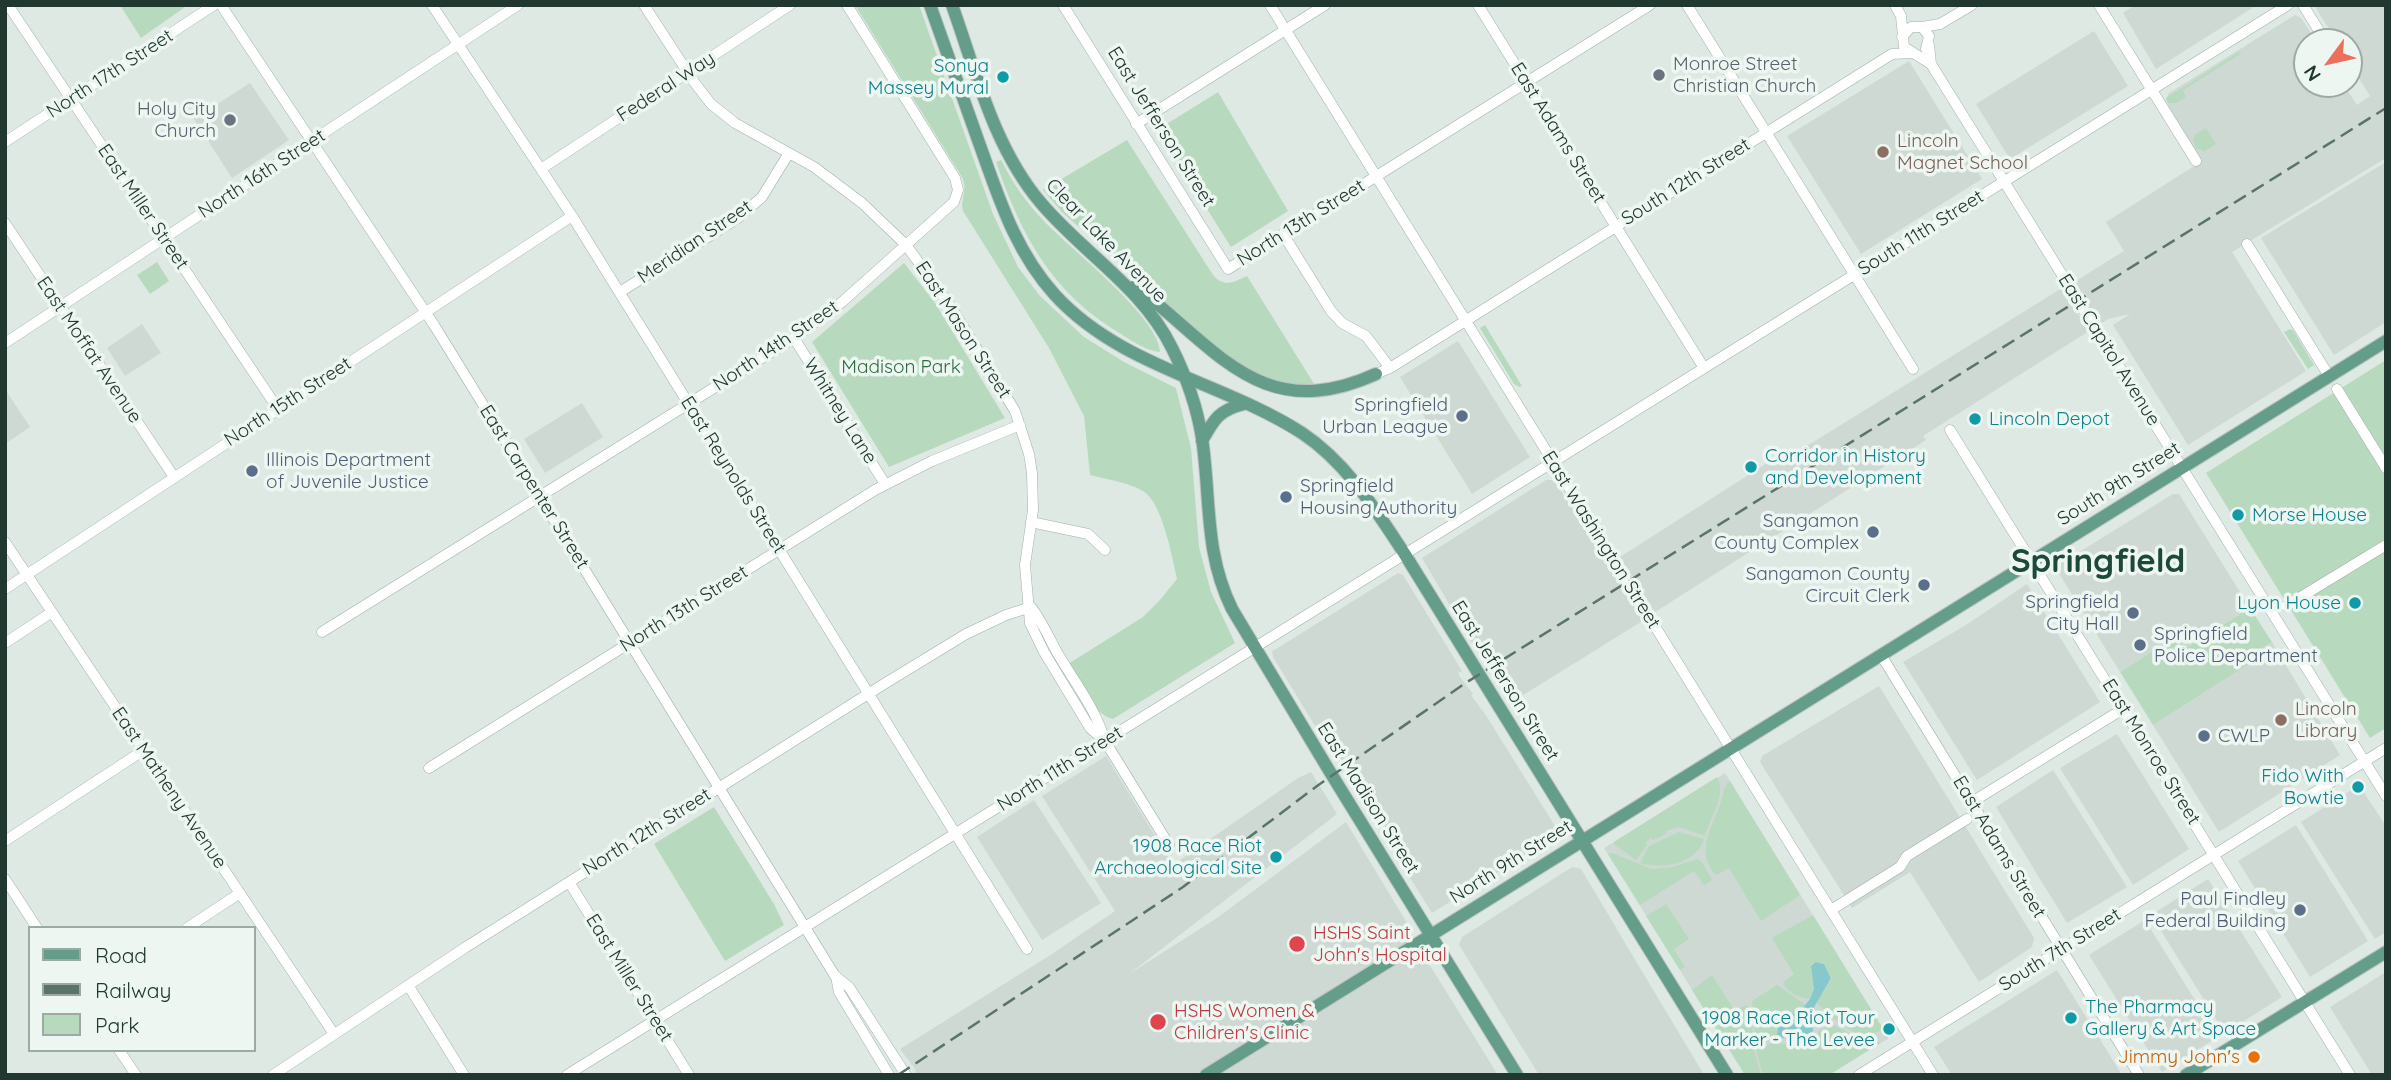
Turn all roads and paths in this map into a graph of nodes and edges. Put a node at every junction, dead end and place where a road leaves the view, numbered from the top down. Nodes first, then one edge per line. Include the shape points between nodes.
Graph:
1 (8, 5) edge
2 (214, 5) edge
3 (221, 5) edge
4 (432, 5) edge
5 (518, 5) edge
6 (644, 5) edge
7 (790, 5) edge
8 (847, 5) edge
9 (930, 5) edge
10 (952, 5) edge
11 (1063, 5) edge
12 (1270, 5) edge
13 (1325, 5) edge
14 (1478, 5) edge
15 (1650, 5) edge
16 (1687, 5) edge
17 (1895, 5) edge
18 (1972, 5) edge
19 (2099, 5) edge
20 (2288, 5) edge
21 (2303, 5) edge
22 (1901, 16) junction
23 (1940, 24) junction
24 (1921, 27) junction
25 (2317, 28) edge
26 (1285, 31) junction
27 (1902, 39) junction
28 (1929, 42) junction
29 (458, 45) junction
30 (1913, 53) junction
31 (1892, 54) junction
32 (1931, 64) junction
33 (688, 72) junction
34 (1526, 83) junction
35 (2151, 90) junction
36 (71, 99) junction
37 (1136, 124) junction
38 (1766, 133) junction
39 (313, 141) junction
40 (5, 142) edge
41 (789, 153) junction
42 (2196, 161) dead end
43 (541, 169) junction
44 (1375, 177) junction
45 (2004, 182) junction
46 (572, 216) junction
47 (5, 223) edge
48 (1615, 226) junction
49 (1283, 234) junction
50 (164, 239) junction
51 (2247, 244) dead end
52 (906, 245) junction
53 (1093, 254) junction
54 (1228, 270) joint
55 (1853, 275) junction
56 (620, 292) junction
57 (60, 307) junction
58 (425, 312) junction
59 (1465, 320) junction
60 (794, 338) junction
61 (2386, 341) edge
62 (5, 343) edge
63 (1390, 368) junction
64 (1704, 368) junction
65 (1913, 369) dead end
66 (1376, 374) joint
67 (2329, 376) junction
68 (1184, 377) junction
69 (2337, 389) dead end
70 (689, 403) junction
71 (1244, 404) junction
72 (278, 409) junction
73 (1020, 425) junction
74 (1950, 430) dead end
75 (1202, 441) junction
76 (1553, 462) junction
77 (2182, 468) junction
78 (2386, 468) edge
79 (174, 477) junction
80 (885, 484) junction
81 (540, 497) junction
82 (1031, 522) junction
83 (5, 542) edge
84 (2386, 545) edge
85 (779, 550) junction
86 (1105, 550) dead end
87 (1404, 553) junction
88 (2031, 561) junction
89 (27, 575) junction
90 (5, 589) edge
91 (2286, 606) dead end
92 (1031, 607) junction
93 (51, 612) junction
94 (322, 632) dead end
95 (5, 643) edge
96 (630, 643) junction
97 (1254, 649) junction
98 (1881, 655) junction
99 (869, 694) junction
100 (2123, 709) junction
101 (1105, 741) junction
102 (1730, 748) junction
103 (2386, 748) edge
104 (144, 750) junction
105 (2364, 761) junction
106 (429, 768) dead end
107 (719, 788) junction
108 (2386, 796) edge
109 (1972, 802) junction
110 (1967, 819) dead end
111 (956, 834) junction
112 (5, 841) edge
113 (1581, 841) junction
114 (1169, 845) dead end
115 (2214, 855) junction
116 (5, 879) edge
117 (569, 881) junction
118 (240, 893) junction
119 (1831, 911) junction
120 (36, 926) edge
121 (190, 926) edge
122 (805, 927) junction
123 (1430, 935) junction
124 (1027, 949) dead end
125 (2061, 949) junction
126 (2386, 952) edge
127 (835, 976) junction
128 (408, 985) junction
129 (2305, 1001) junction
130 (656, 1020) junction
131 (334, 1034) junction
132 (1912, 1042) junction
133 (121, 1052) edge
134 (136, 1075) edge
135 (273, 1075) edge
136 (464, 1075) edge
137 (567, 1075) edge
138 (689, 1075) edge
139 (889, 1075) edge
140 (906, 1075) edge
141 (1206, 1075) edge
142 (1517, 1075) edge
143 (1727, 1075) edge
144 (1859, 1075) edge
145 (1933, 1075) edge
146 (2139, 1075) edge
147 (2186, 1075) edge
148 (2350, 1075) edge

1 - 36 street, East Miller Street
2 - 36 street, North 17th Street
3 - 39 street, East Carpenter Street
4 - 29 street, East Reynolds Street
5 - 29 street, North 16th Street
6 - 33 street, East Mason Street
7 - 33 street, Federal Way
8 - 52 street, North 14th Street via 958,184 954,202
9 - 68 main road via 1006,219 1027,258 1085,323
10 - 53 main road, Clear Lake Avenue via 1015,166 1042,204
11 - 37 street, East Jefferson Street
12 - 26 street, East Washington Street
13 - 26 street
14 - 34 street, East Adams Street
15 - 34 street, North 13th Street
16 - 38 street
17 - 22 street
18 - 23 street
19 - 35 street
20 - 35 street, South 11th Street
21 - 25 street
22 - 24 street
22 - 27 street
23 - 24 street
23 - 28 street
24 - 27 street via 1906,29
24 - 28 street
26 - 37 street
26 - 44 street, East Washington Street
27 - 30 street
27 - 31 street
28 - 30 street via 1924,51
28 - 32 street, East Capitol Avenue
29 - 39 street, North 16th Street
29 - 43 street, East Reynolds Street
30 - 31 street, South 12th Street
30 - 32 street
31 - 38 street, South 12th Street
32 - 45 street, East Capitol Avenue
33 - 41 street, East Mason Street via 722,114
33 - 43 street, Federal Way
34 - 44 street, North 13th Street
34 - 48 street, East Adams Street
35 - 42 street
35 - 45 street, South 11th Street
36 - 40 street, North 17th Street
36 - 50 street, East Miller Street
37 - 54 street, East Jefferson Street
38 - 48 street, South 12th Street
38 - 55 street
39 - 50 street, North 16th Street
39 - 58 street, East Carpenter Street
41 - 52 street, East Mason Street via 862,203
41 - 56 street, Meridian Street via 762,197 738,218
43 - 46 street, East Reynolds Street
44 - 49 street, North 13th Street
44 - 59 street, East Washington Street
45 - 55 street, South 11th Street
45 - 77 street, East Capitol Avenue
46 - 56 street, East Reynolds Street
46 - 58 street, North 15th Street
47 - 57 street, East Moffat Avenue
48 - 59 street, South 12th Street
48 - 64 street, East Adams Street
49 - 54 street, North 13th Street
49 - 63 street via 1336,318 1366,336
50 - 57 street, North 16th Street
50 - 72 street, East Miller Street
51 - 67 street
52 - 60 street, North 14th Street
52 - 73 street, East Mason Street via 951,307
53 - 66 main road via 1225,363 1256,381 1284,390 1320,391
53 - 68 main road, Clear Lake Avenue via 1145,305 1172,347
55 - 64 street, South 11th Street
55 - 65 street
56 - 70 street, East Reynolds Street
57 - 62 street, North 16th Street
57 - 79 street, East Moffat Avenue
58 - 72 street, North 15th Street
58 - 81 street, East Carpenter Street
59 - 63 street
59 - 76 street, East Washington Street
60 - 70 street, North 14th Street
60 - 80 street, Whitney Lane
61 - 67 main road, South 9th Street
63 - 66 street
64 - 76 street, South 11th Street
67 - 77 main road, South 9th Street
68 - 71 main road, East Jefferson Street
68 - 75 main road, Clear Lake Avenue
69 - 78 street
70 - 81 street, North 14th Street
70 - 85 street, East Reynolds Street
71 - 75 main road via 1219,414
71 - 87 main road, East Jefferson Street via 1304,434 1340,465
72 - 79 street, North 15th Street
73 - 80 street, North 13th Street
73 - 82 street, East Mason Street via 1032,473
74 - 88 street, East Monroe Street
75 - 97 main road, East Madison Street via 1214,561 1225,595
76 - 87 street, North 11th Street
76 - 102 street, East Washington Street
77 - 88 main road, South 9th Street
77 - 105 street, East Capitol Avenue
79 - 89 street, North 15th Street
80 - 85 street, North 13th Street
81 - 94 street, North 14th Street
81 - 96 street, East Carpenter Street
82 - 86 street via 1088,534
82 - 92 street, East Mason Street via 1025,565
83 - 89 street, East Matheny Avenue
84 - 91 street
85 - 96 street, North 13th Street
85 - 99 street, East Reynolds Street
87 - 97 street, North 11th Street
87 - 113 main road, East Jefferson Street
88 - 98 main road, South 9th Street
88 - 100 street, East Monroe Street
89 - 90 street, North 15th Street
89 - 93 street, East Matheny Avenue
92 - 99 street, North 12th Street via 965,634
92 - 101 street, East Mason Street via 1100,722
93 - 95 street
93 - 104 street, East Matheny Avenue
96 - 106 street, North 13th Street
96 - 107 street, East Carpenter Street
97 - 101 street, North 11th Street
97 - 123 main road, East Madison Street
98 - 102 main road, South 9th Street
98 - 109 street, East Adams Street
99 - 107 street, North 12th Street
99 - 111 street, East Reynolds Street
100 - 109 street
100 - 115 street, East Monroe Street
101 - 111 street, North 11th Street
101 - 114 street, East Mason Street
102 - 113 main road, North 9th Street
102 - 119 street, East Washington Street
103 - 105 street, South 7th Street
104 - 112 street
104 - 118 street, East Matheny Avenue
105 - 108 street, East Capitol Avenue
105 - 115 street, South 7th Street
107 - 117 street, North 12th Street
107 - 122 street, East Carpenter Street
109 - 125 street, East Adams Street
110 - 119 street
111 - 122 street, North 11th Street
111 - 124 street, East Reynolds Street
113 - 123 main road, North 9th Street
113 - 143 main road, East Jefferson Street
115 - 125 street, South 7th Street
115 - 129 street, East Monroe Street
116 - 120 street
117 - 128 street, North 12th Street
117 - 130 street, East Miller Street
118 - 121 street
118 - 131 street, East Matheny Avenue
119 - 132 street, East Washington Street
122 - 127 street, East Carpenter Street
122 - 130 street, North 11th Street
123 - 141 main road, North 9th Street
123 - 142 main road, East Madison Street
125 - 132 street, South 7th Street
125 - 146 street, East Adams Street
126 - 129 main road
127 - 139 street, East Carpenter Street via 839,992
127 - 140 street, East Carpenter Street via 849,987
128 - 131 street, North 12th Street
128 - 136 street
129 - 147 main road
129 - 148 street, East Monroe Street
130 - 137 street, North 11th Street
130 - 138 street, East Miller Street
131 - 135 street, North 12th Street
132 - 144 street, South 7th Street
132 - 145 street, East Washington Street
133 - 134 street

